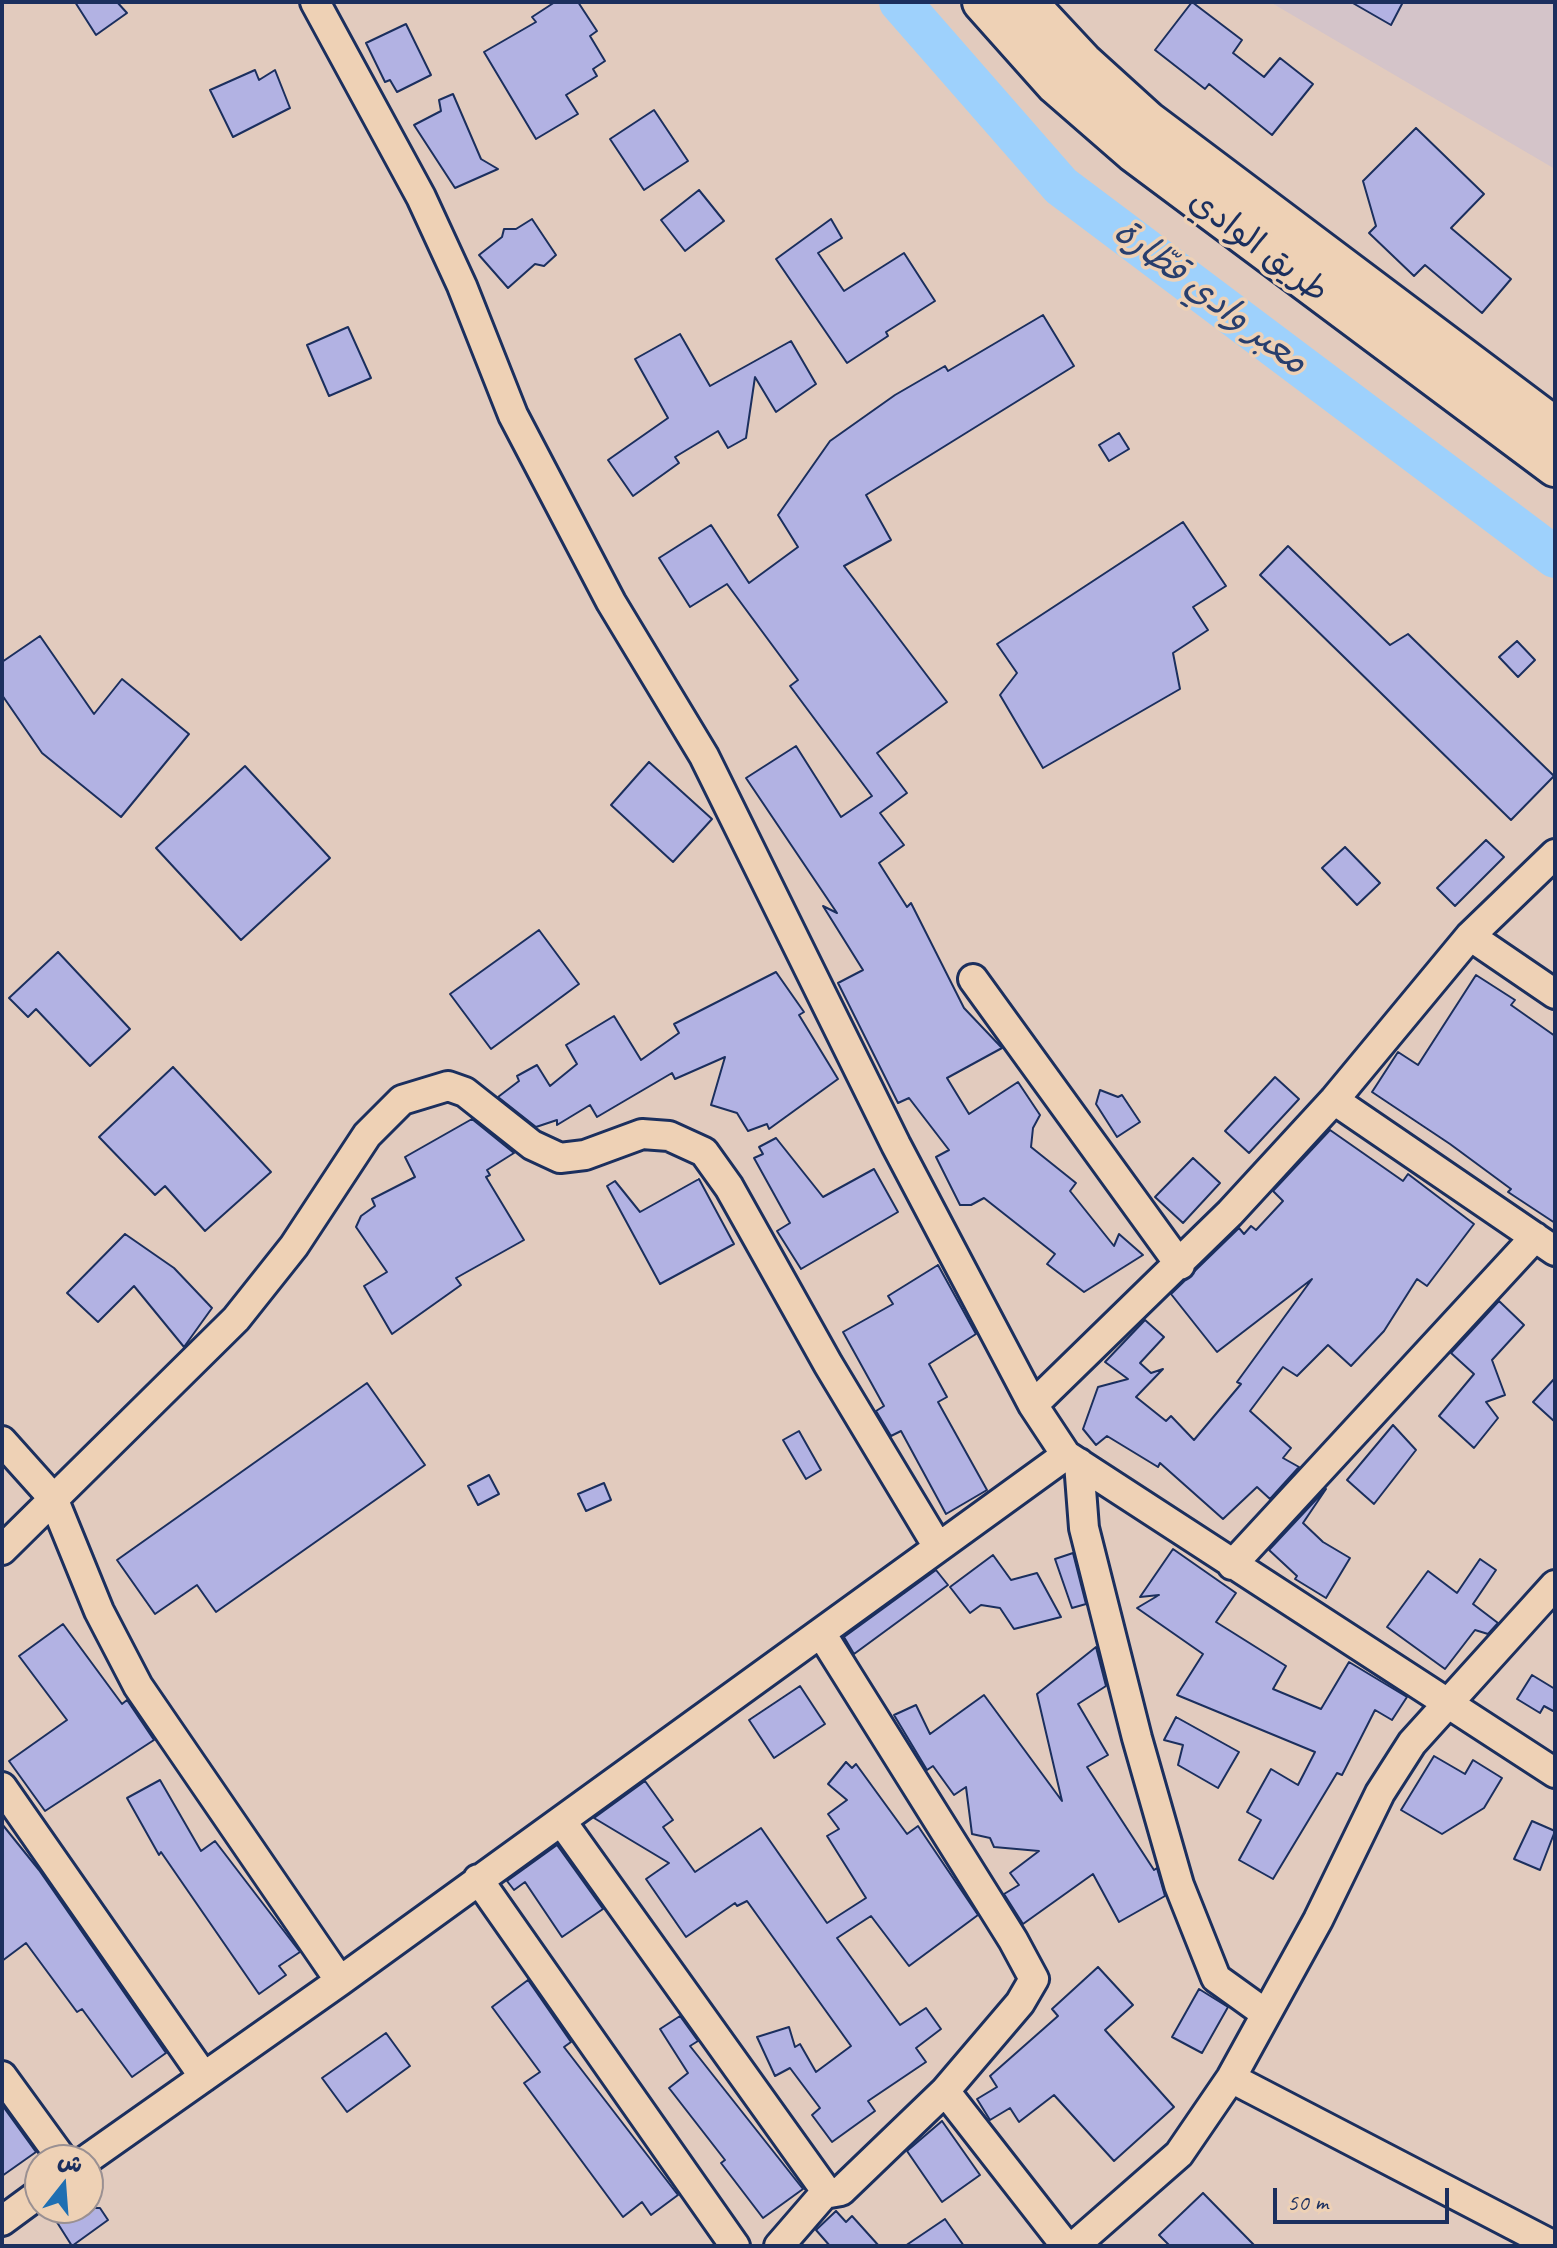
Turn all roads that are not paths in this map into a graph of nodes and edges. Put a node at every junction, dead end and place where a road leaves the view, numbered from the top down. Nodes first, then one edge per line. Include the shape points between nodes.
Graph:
1 (315, 2) edge
2 (982, 2) edge
3 (1027, 2) edge
4 (1555, 427) edge
5 (1555, 467) edge
6 (1555, 854) edge
7 (1470, 936) junction
8 (973, 979) dead end
9 (1555, 994) edge
10 (1334, 1100) junction
11 (1545, 1244) edge
12 (1180, 1265) junction
13 (1033, 1405) junction
14 (2, 1441) edge
15 (1072, 1459) junction
16 (53, 1498) junction
17 (938, 1547) junction
18 (2, 1550) edge
19 (1232, 1565) junction
20 (1555, 1585) edge
21 (821, 1633) junction
22 (1448, 1703) junction
23 (1555, 1773) edge
24 (2, 1787) edge
25 (562, 1822) junction
26 (478, 1879) junction
27 (340, 1981) junction
28 (1266, 2014) junction
29 (2, 2076) edge
30 (204, 2077) junction
31 (1231, 2078) junction
32 (945, 2091) junction
33 (51, 2144) edge
34 (104, 2147) edge
35 (824, 2194) junction
36 (24, 2205) edge
37 (2, 2221) edge
38 (735, 2246) edge
39 (779, 2246) edge
40 (1066, 2246) edge
41 (1074, 2246) edge
42 (1554, 2246) edge

1 - 13 street via 421,197 513,415 611,602 704,756 889,1131
2 - 5 main road, طريق الوادي via 1056,85 1133,152
3 - 4 main road, طريق الوادي via 1148,121
6 - 7 street
7 - 9 street
7 - 10 street
8 - 12 street
10 - 11 street
10 - 12 street
11 - 19 street
12 - 13 street
13 - 15 street
14 - 16 street
15 - 17 street
15 - 19 street
15 - 28 street via 1084,1528 1179,1885 1216,1978
16 - 17 street via 236,1319 294,1246 367,1135 402,1100 448,1086 465,1092 532,1145 560,1158 585,1155 642,1134 669,1136 704,1152
16 - 18 street
16 - 27 street via 99,1611 138,1686
17 - 21 street
19 - 22 street
20 - 22 street
21 - 25 street
21 - 32 street via 1034,1979
22 - 23 street
22 - 28 street via 1412,1743 1380,1793
24 - 30 street
25 - 26 street
25 - 35 street
26 - 27 street
26 - 38 street
27 - 30 street
28 - 31 street
29 - 33 street
30 - 34 street
31 - 41 street via 1179,2154
31 - 42 street
32 - 35 street via 841,2191
32 - 40 street
35 - 39 street
36 - 37 street

